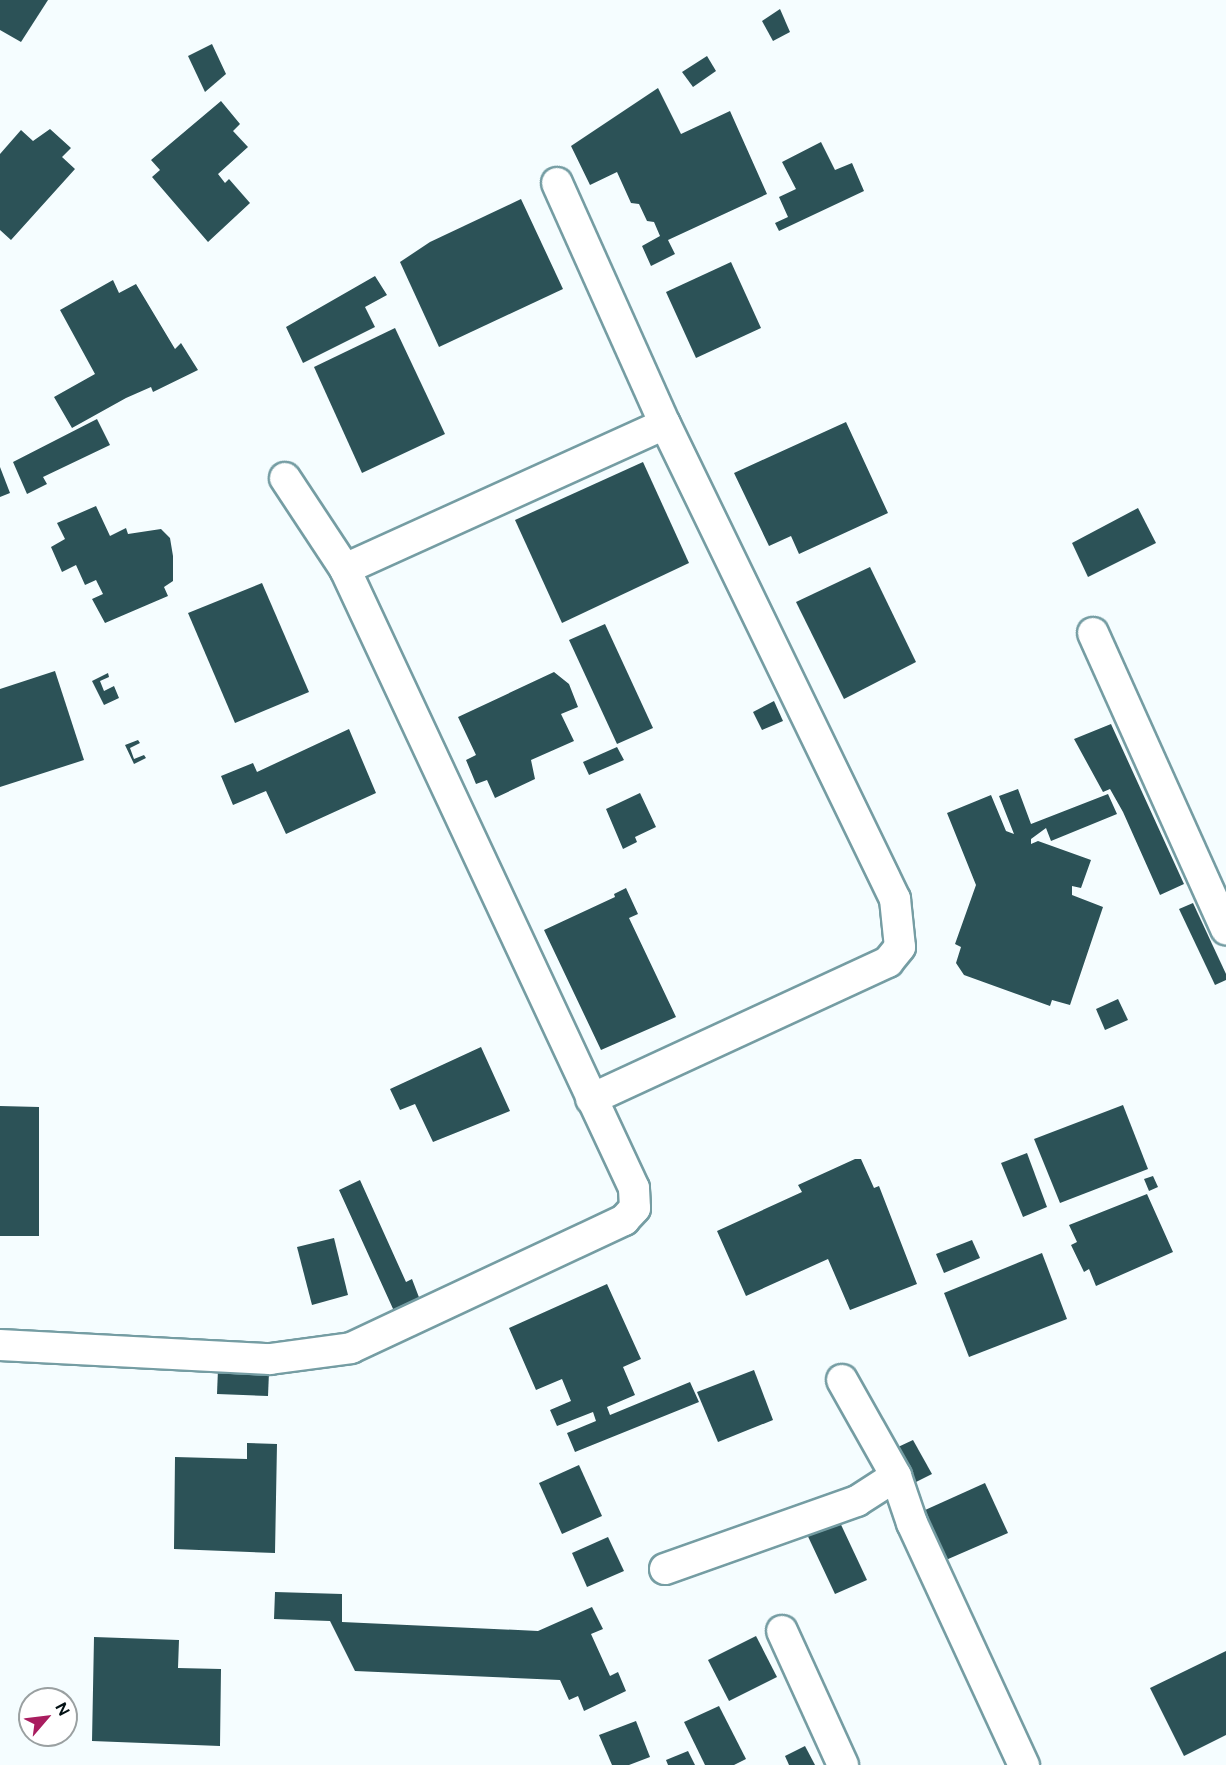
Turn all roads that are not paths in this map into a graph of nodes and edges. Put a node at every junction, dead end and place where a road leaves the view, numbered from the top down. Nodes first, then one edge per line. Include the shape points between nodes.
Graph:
1 (557, 183) dead end
2 (665, 424) junction
3 (285, 478) dead end
4 (345, 569) junction
5 (1093, 633) dead end
6 (1226, 929) edge
7 (591, 1099) junction
8 (0, 1345) edge
9 (842, 1380) dead end
10 (896, 1476) junction
11 (665, 1569) dead end
12 (783, 1632) dead end
13 (843, 1765) edge
14 (1024, 1765) edge

1 - 2 street
2 - 4 street
2 - 7 street via 895,899 900,947 888,962
3 - 4 street
4 - 7 street
5 - 6 street
7 - 8 street via 634,1188 635,1208 624,1220 351,1348 270,1359
9 - 10 street
10 - 11 street via 857,1501
10 - 14 street via 912,1523
12 - 13 street

